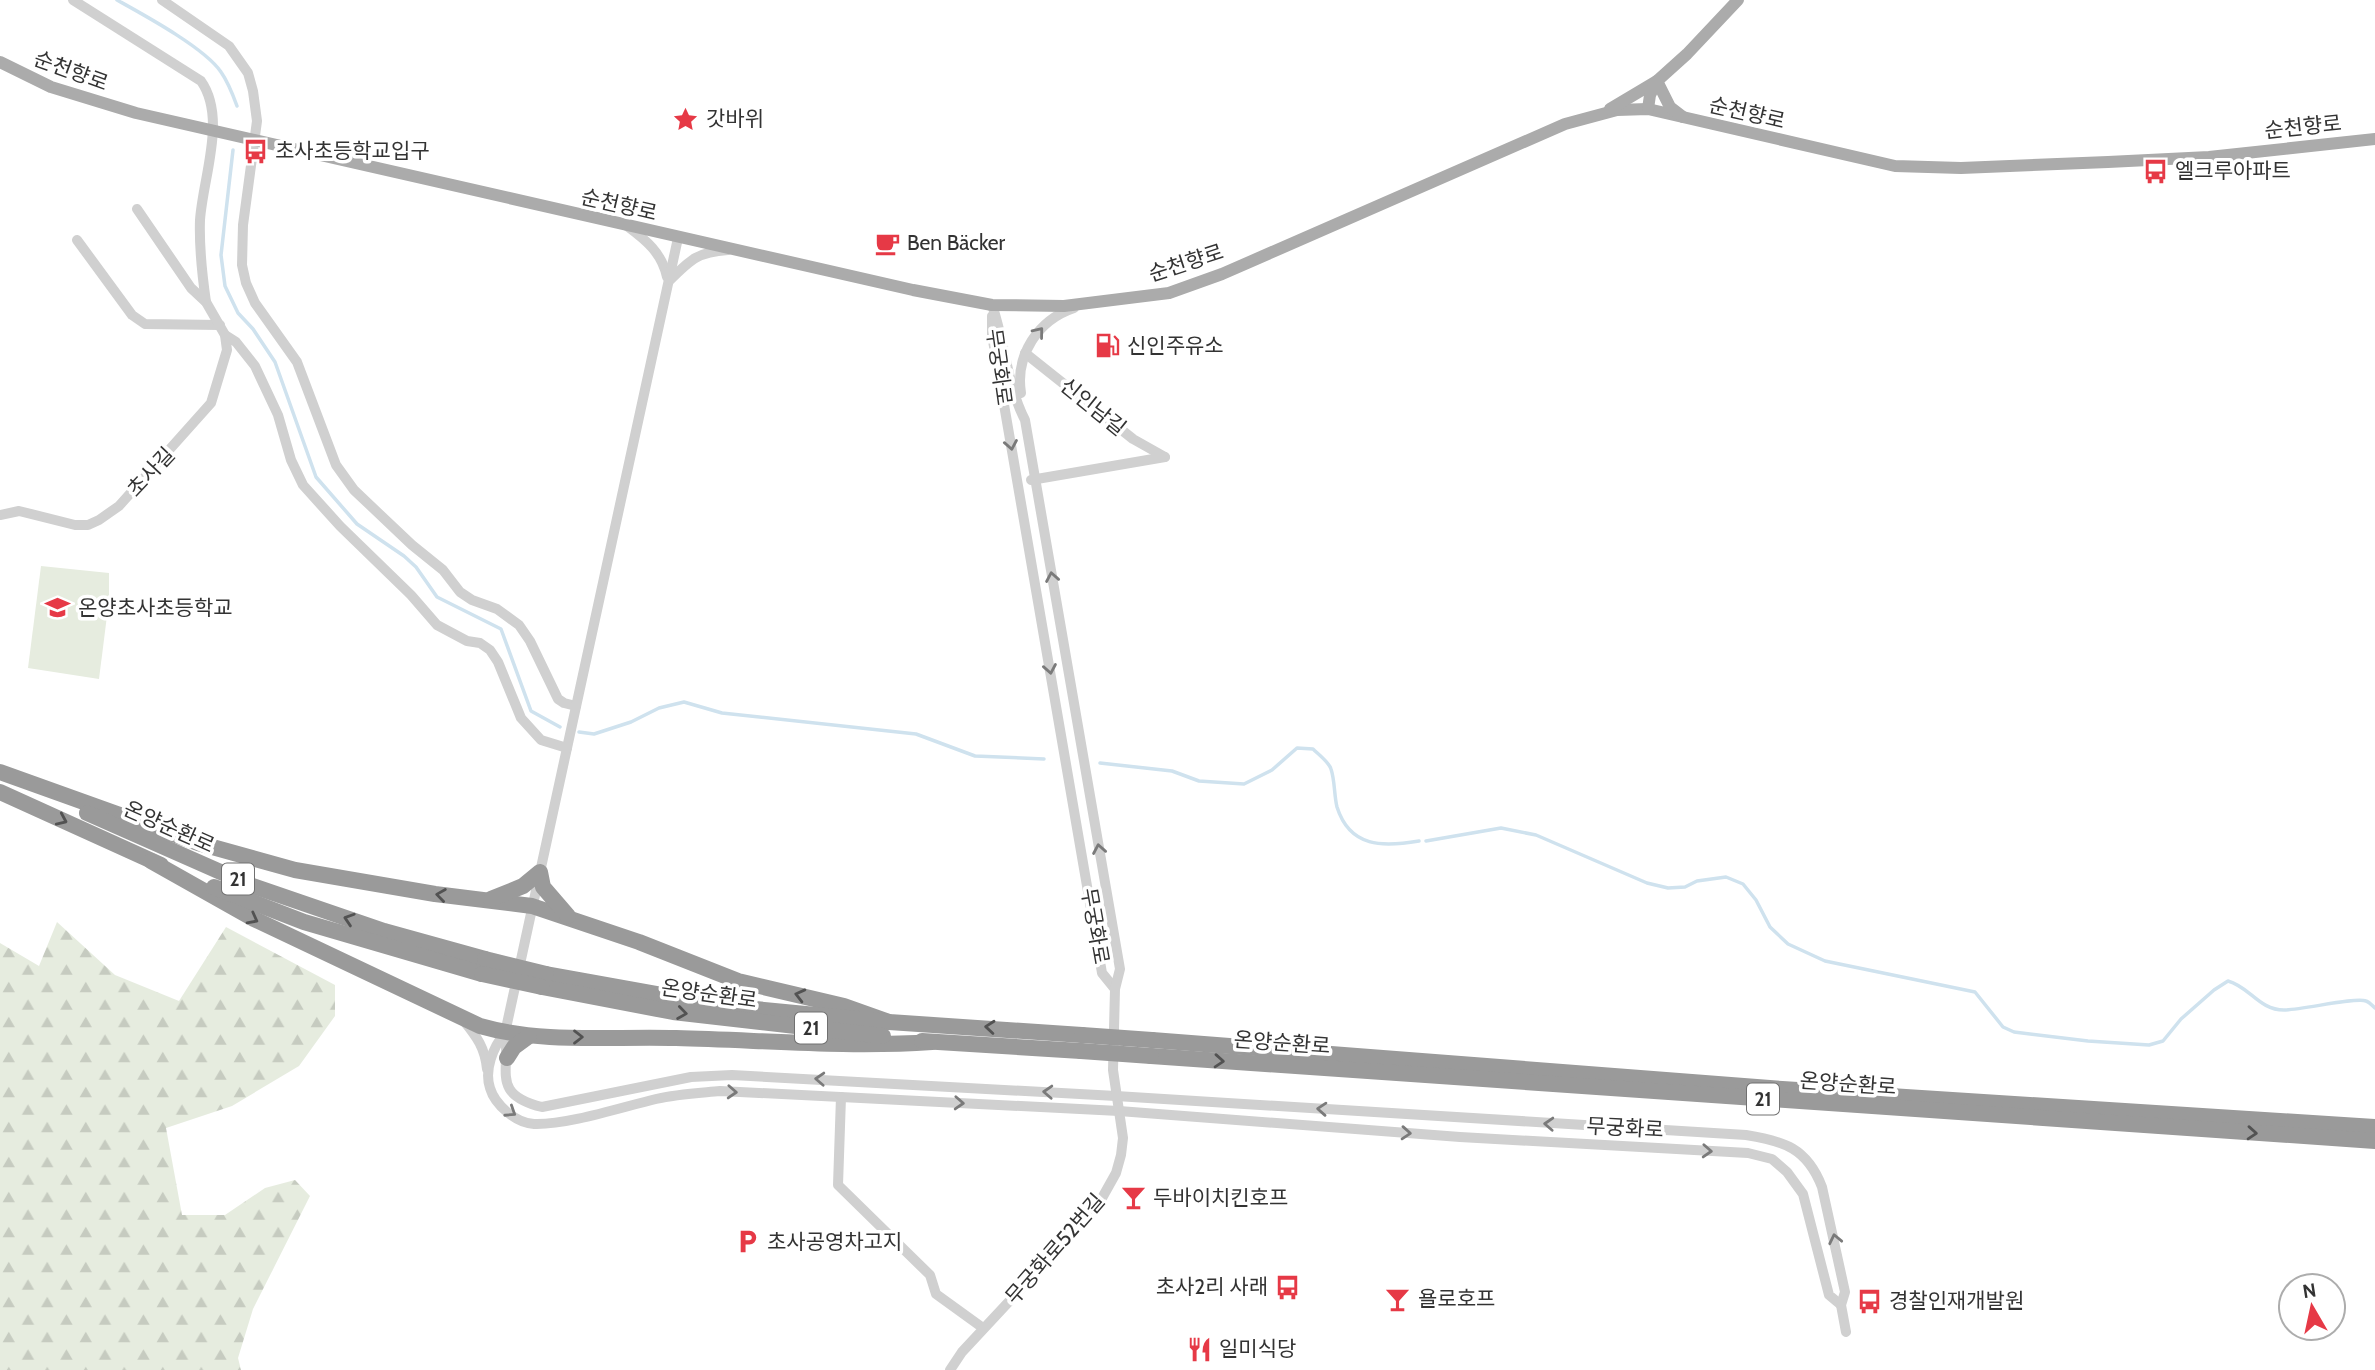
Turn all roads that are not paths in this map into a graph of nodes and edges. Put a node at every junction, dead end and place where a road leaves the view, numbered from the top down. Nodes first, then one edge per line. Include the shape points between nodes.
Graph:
1 (73, 0) edge
2 (162, 0) edge
3 (1738, 0) edge
4 (0, 62) edge
5 (1657, 80) junction
6 (1648, 109) junction
7 (1600, 114) junction
8 (1685, 119) junction
9 (212, 131) junction
10 (2375, 139) edge
11 (254, 141) junction
12 (137, 209) dead end
13 (627, 226) junction
14 (678, 238) junction
15 (77, 240) dead end
16 (730, 249) junction
17 (668, 282) junction
18 (206, 302) junction
19 (992, 304) junction
20 (1084, 304) junction
21 (223, 330) junction
22 (1025, 353) junction
23 (1025, 420) junction
24 (1035, 479) junction
25 (1018, 482) junction
26 (0, 515) edge
27 (576, 706) junction
28 (567, 748) junction
29 (0, 773) edge
30 (0, 792) edge
31 (151, 861) junction
32 (540, 872) junction
33 (485, 900) junction
34 (532, 906) junction
35 (572, 920) junction
36 (484, 966) junction
37 (544, 981) junction
38 (1115, 989) junction
39 (460, 1017) junction
40 (889, 1022) junction
41 (505, 1033) junction
42 (529, 1036) junction
43 (932, 1042) junction
44 (1082, 1043) junction
45 (1151, 1048) junction
46 (507, 1058) junction
47 (488, 1074) junction
48 (1116, 1096) junction
49 (841, 1097) junction
50 (1119, 1111) junction
51 (2375, 1127) edge
52 (2375, 1141) edge
53 (1841, 1305) junction
54 (984, 1328) junction
55 (1846, 1332) dead end
56 (950, 1370) edge

1 - 9 street via 201,81 213,108
2 - 11 street via 229,46 240,60 254,98
3 - 5 main road
4 - 9 main road, 순천향로 via 51,87
5 - 6 main road
5 - 7 main road
5 - 8 main road via 1670,107
6 - 7 main road, 순천향로
6 - 8 main road, 순천향로
7 - 20 main road, 순천향로 via 1565,124 1222,274 1169,293
8 - 10 main road, 순천향로 via 1895,166 1961,168 2209,157
9 - 11 main road, 순천향로
9 - 18 street via 200,219
11 - 13 main road, 순천향로
11 - 27 street via 243,225 246,283 297,362 335,465 354,490 443,570 460,592 519,625 558,699
12 - 18 street via 191,288
13 - 14 main road, 순천향로
13 - 17 street via 659,255
14 - 16 main road, 순천향로
14 - 17 street
15 - 21 street via 132,315 145,324
16 - 17 street via 705,252
16 - 19 main road, 순천향로
17 - 27 street
18 - 21 street
19 - 20 main road, 순천향로
19 - 23 street, 무궁화로
19 -> 25 street, 무궁화로 via 992,335
22 -> 20 street via 1042,326
21 - 26 street, 초사길 via 227,350 212,403 119,506 88,525 19,511
21 - 28 street via 255,366 303,485 437,625 490,649 527,725 541,740
22 - 23 street via 1019,382
22 - 24 street, 신인남길 via 1133,439 1165,457
23 - 24 street, 무궁화로
24 - 25 street
38 -> 24 street, 무궁화로 via 1120,969
25 -> 38 street, 무궁화로 via 1102,973
27 - 28 street
28 - 32 street
33 -> 29 highway via 295,870 198,843
36 -> 29 highway, 온양순환로 / 21 via 250,885
30 -> 31 highway, 온양순환로 / 21
31 - 36 highway, 온양순환로 / 21 via 304,922
31 -> 39 highway via 254,919
32 - 33 highway via 523,886
32 - 34 street
32 - 35 highway via 543,887
33 - 34 highway
34 - 35 highway
34 - 41 street
40 -> 35 highway via 844,1006 738,981
36 - 37 highway, 21, bridge
37 - 40 highway, 온양순환로 / 21 via 724,1006
37 -> 43 highway, 온양순환로 / 21 via 673,1012
38 - 48 street, 무궁화로
39 - 41 highway
39 - 47 street via 485,1052
44 -> 40 highway, 온양순환로 / 21
41 - 42 highway
41 - 46 street
41 - 47 street via 496,1044
42 -> 43 highway via 878,1046
42 - 46 highway
43 - 44 highway, 온양순환로 / 21
44 - 45 highway, 21, bridge
45 - 51 highway, 온양순환로 / 21
45 -> 52 highway, 온양순환로 / 21
48 -> 46 street via 733,1075 664,1081 542,1107 527,1104 507,1087
47 -> 49 street via 496,1101 532,1124 691,1093
48 - 50 street, 무궁화로
53 -> 48 street, 무궁화로 via 1845,1292 1816,1172 1796,1150 1776,1139
49 -> 50 street
49 - 54 street via 838,1185 930,1275 936,1294
50 -> 53 street, 무궁화로 via 1748,1153 1772,1159 1803,1194 1829,1295
50 - 54 street, 무궁화로52번길 via 1121,1155 1097,1207
53 - 55 street, 무궁화로
54 - 56 street, 무궁화로52번길

